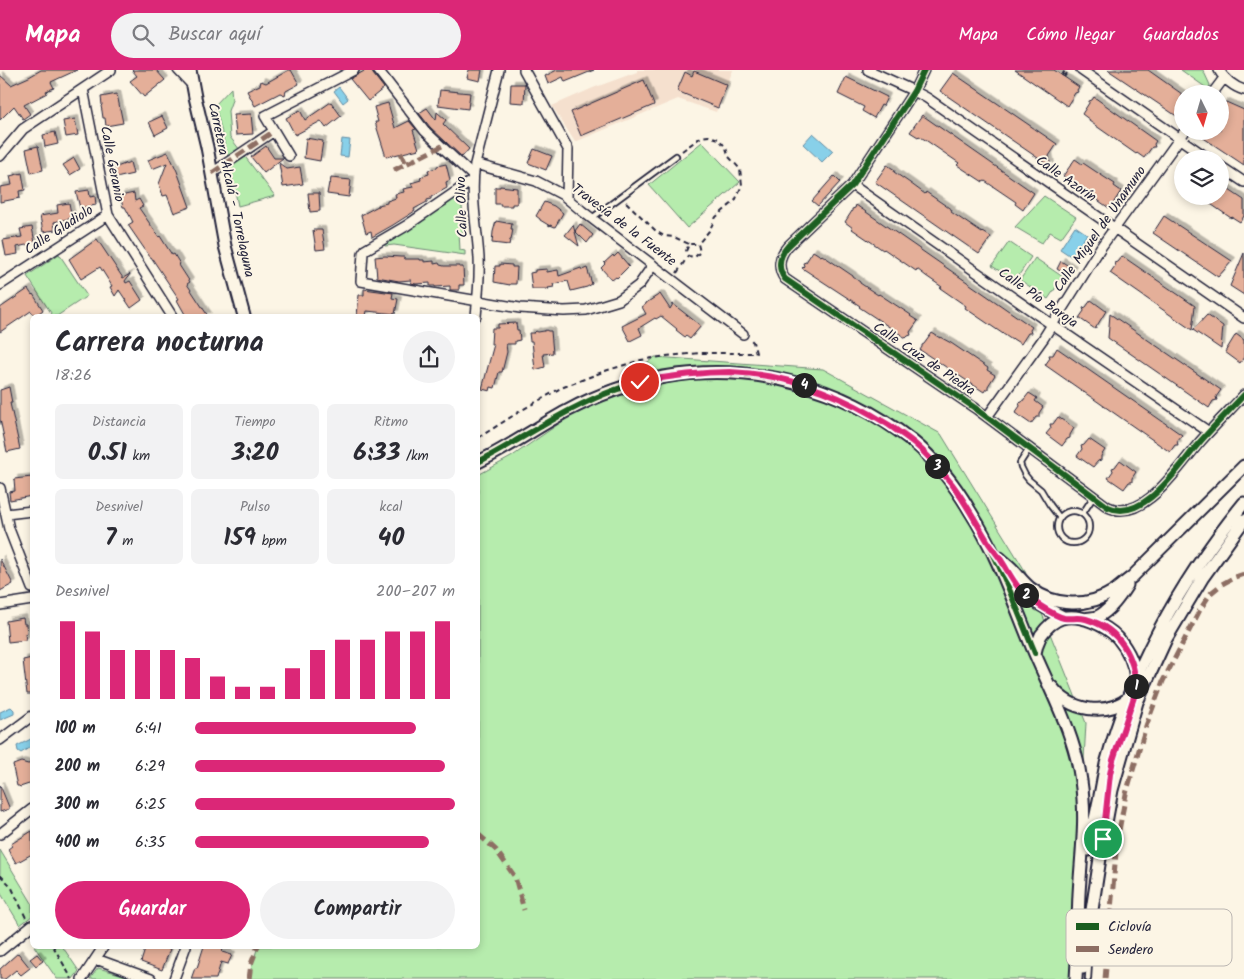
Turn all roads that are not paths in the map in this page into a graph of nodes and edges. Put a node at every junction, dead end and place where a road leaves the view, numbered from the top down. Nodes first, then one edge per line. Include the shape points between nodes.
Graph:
1 (111, 70) edge
2 (178, 70) edge
3 (190, 70) edge
4 (354, 70) edge
5 (378, 70) edge
6 (499, 70) edge
7 (524, 70) edge
8 (868, 70) edge
9 (924, 70) edge
10 (1081, 70) edge
11 (1221, 74) edge
12 (194, 88) junction
13 (84, 89) junction
14 (1244, 90) edge
15 (914, 91) junction
16 (1174, 130) edge
17 (274, 131) junction
18 (1178, 140) edge
19 (1188, 140) edge
20 (1199, 150) edge
21 (0, 156) edge
22 (289, 156) dead end
23 (676, 156) road end
24 (475, 164) junction
25 (1229, 172) edge
26 (212, 173) junction
27 (473, 178) junction
28 (1244, 182) edge
29 (852, 185) junction
30 (567, 198) junction
31 (108, 215) junction
32 (592, 218) junction
33 (1115, 229) junction
34 (653, 265) junction
35 (0, 285) edge
36 (478, 300) junction
37 (171, 314) edge
38 (243, 314) edge
39 (476, 314) edge
40 (1244, 318) edge
41 (1052, 324) junction
42 (743, 334) dead end
43 (1244, 395) edge
44 (987, 417) junction
45 (1209, 432) junction
46 (1029, 449) junction
47 (480, 461) edge
48 (1244, 466) edge
49 (0, 488) edge
50 (1094, 496) junction
51 (1244, 503) edge
52 (30, 511) edge
53 (1083, 513) junction
54 (6, 514) junction
55 (1060, 518) junction
56 (1244, 520) edge
57 (990, 544) junction
58 (1000, 558) junction
59 (1132, 577) junction
60 (1204, 577) junction
61 (30, 583) edge
62 (30, 600) edge
63 (0, 605) edge
64 (1063, 618) junction
65 (1084, 619) junction
66 (1035, 654) junction
67 (1136, 678) junction
68 (1047, 679) junction
69 (1136, 691) junction
70 (1127, 700) junction
71 (30, 718) edge
72 (0, 740) edge
73 (30, 810) edge
74 (1104, 832) junction
75 (0, 834) edge
76 (1094, 900) junction
77 (1079, 909) edge
78 (1083, 909) edge
79 (1093, 909) edge
80 (1093, 909) edge
81 (30, 927) edge
82 (102, 949) edge
83 (185, 949) edge
84 (0, 951) edge
85 (96, 959) junction
86 (1077, 966) edge
87 (1083, 966) edge
88 (1089, 966) edge
89 (82, 979) edge
90 (151, 979) edge
91 (174, 979) edge
92 (1076, 979) edge
93 (1081, 979) edge
94 (1088, 979) edge

1 - 13 street
2 - 12 street
3 - 12 main road, Carretera Alcalá - Torrelaguna
4 - 17 street via 265,116
5 - 27 street via 425,131
6 - 24 street, Calle Olivo
7 - 30 street via 568,148
8 - 15 street, Calle Azorín
9 - 15 street, Calle Cruz de Piedra
10 - 16 street
11 - 14 street
12 - 26 main road, Carretera Alcalá - Torrelaguna
13 - 21 street via 23,130
13 - 31 street, Calle Geranio
15 - 29 street, Calle Cruz de Piedra
15 - 33 street, Calle Azorín
17 - 22 street
17 - 26 street
18 - 33 street, Calle Miguel de Unamuno
19 - 20 street
23 - 32 lane
24 - 27 street, Calle Olivo
24 - 30 street, Travesía de la Fuente via 536,181
25 - 28 street
26 - 38 main road, Carretera Alcalá - Torrelaguna
27 - 36 street, Calle Olivo via 479,260
27 - 36 street via 406,226 365,250 361,281
29 - 41 street, Calle Pío Baroja
29 - 44 street, Calle Cruz de Piedra via 785,250 780,259 782,275 789,283
30 - 32 street, Travesía de la Fuente
31 - 35 street, Calle Gladiolo
31 - 37 street, Calle Geranio
32 - 34 street, Travesía de la Fuente
33 - 40 street, Calle Azorín
33 - 41 street, Calle Miguel de Unamuno
34 - 36 street via 639,286 629,294 586,310 540,310
34 - 42 street, Travesía de la Fuente
36 - 39 street, Calle Olivo
41 - 44 street, Calle Miguel de Unamuno
41 - 45 street, Calle Pío Baroja
43 - 45 street, Calle Cruz de Piedra
44 - 46 street, Calle Cruz de Piedra
45 - 50 street, Calle Cruz de Piedra via 1166,483 1138,506 1127,510 1113,509
46 - 50 street, Calle Cruz de Piedra
46 - 55 lane via 1020,463 1022,471 1041,490
47 - 57 main road via 568,411 640,382 710,372 770,377 809,386 848,402 912,441 954,487
48 - 59 main road
49 - 54 street
50 - 53 lane
51 - 67 main road via 1177,596
52 - 54 street
53 - 55 lane via 1067,512
53 - 55 lane via 1090,527 1087,537 1078,543 1067,543 1059,536 1057,525
54 - 61 street
56 - 60 main road
57 - 58 main road
57 - 66 main road
58 - 59 main road via 1030,588 1062,602 1096,600
58 - 64 main road via 1029,598
59 - 65 main road via 1105,612
60 - 69 main road via 1168,626
60 - 74 main road via 1166,640 1138,702 1112,790
62 - 63 street
64 - 65 main road
64 - 66 main road via 1046,628
65 - 67 main road via 1117,637 1130,657
66 - 68 main road
67 - 69 main road
67 - 70 main road
68 - 70 main road via 1061,696 1081,708 1103,709
68 - 77 main road via 1074,749 1083,794 1084,840
69 - 70 main road
69 - 74 main road via 1110,774
70 - 78 main road via 1106,766 1090,844
71 - 72 street
73 - 75 street
74 - 76 main road
76 - 79 main road
76 - 80 lane
81 - 84 street
82 - 85 street
83 - 91 street
85 - 89 street
85 - 90 street
86 - 92 main road
87 - 93 main road
88 - 94 lane

